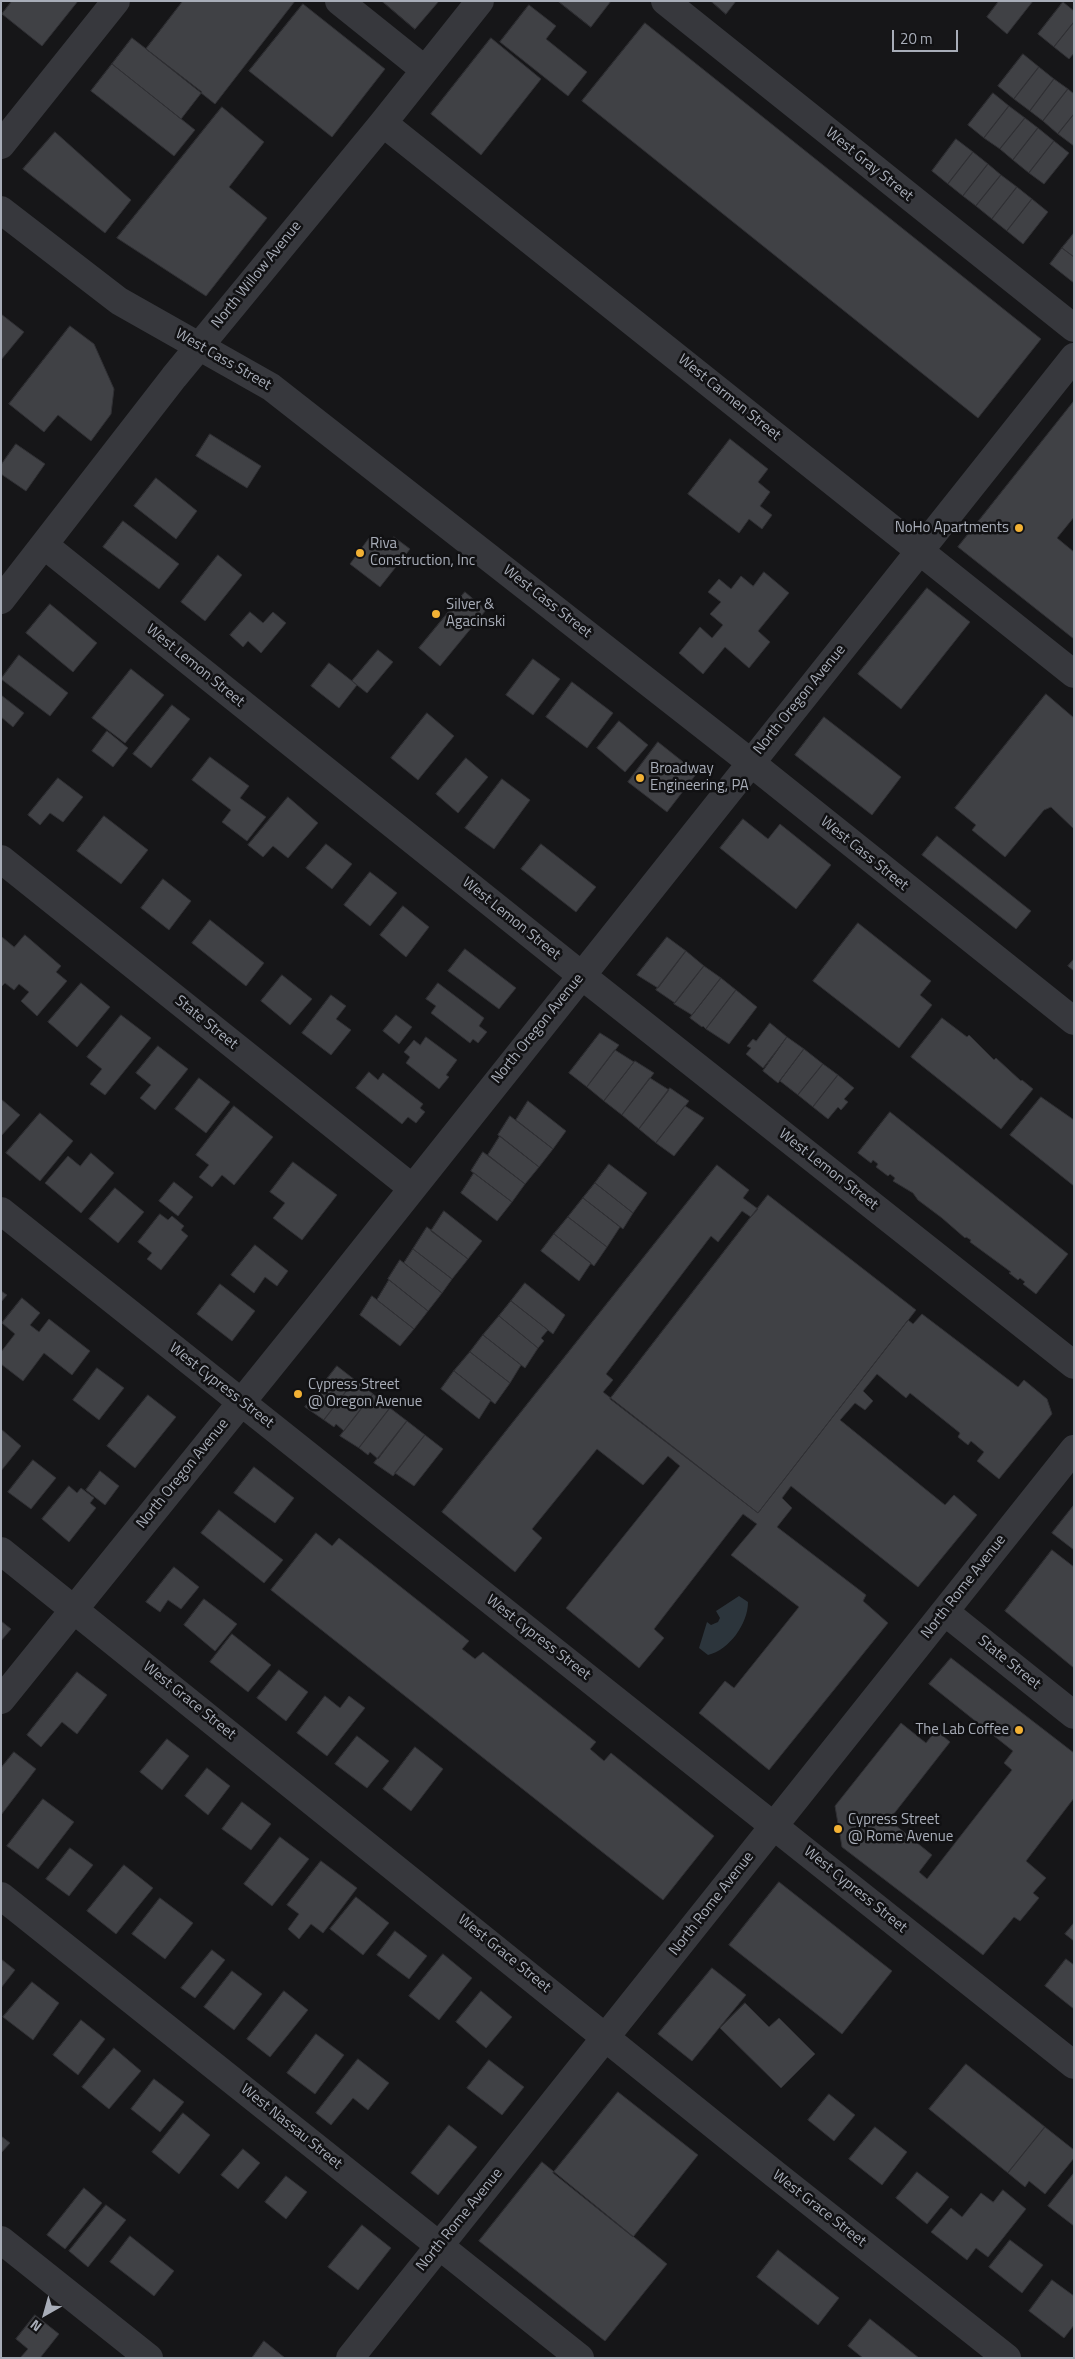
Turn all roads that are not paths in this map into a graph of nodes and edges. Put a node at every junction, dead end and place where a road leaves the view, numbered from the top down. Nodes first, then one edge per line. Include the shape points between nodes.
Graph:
1 (116, 1) edge
2 (339, 1) edge
3 (480, 1) edge
4 (665, 1) edge
5 (425, 70) junction
6 (383, 123) junction
7 (1, 145) edge
8 (1, 210) edge
9 (1074, 328) edge
10 (200, 345) junction
11 (1074, 357) edge
12 (44, 545) junction
13 (921, 551) junction
14 (1, 600) edge
15 (1074, 674) edge
16 (750, 762) junction
17 (1, 859) edge
18 (580, 975) junction
19 (1074, 1021) edge
20 (411, 1187) junction
21 (1, 1211) edge
22 (1074, 1365) edge
23 (241, 1402) junction
24 (1074, 1449) edge
25 (1, 1551) edge
26 (75, 1609) junction
27 (945, 1612) junction
28 (1, 1700) edge
29 (1074, 1714) edge
30 (774, 1826) junction
31 (1, 1896) edge
32 (607, 2037) junction
33 (1074, 2065) edge
34 (1, 2240) edge
35 (440, 2245) junction
36 (149, 2358) edge
37 (350, 2358) edge
38 (580, 2358) edge
39 (1007, 2358) edge

1 - 7 street
2 - 5 street
3 - 5 street, North Willow Avenue
4 - 9 street, West Gray Street
5 - 6 street, North Willow Avenue
6 - 10 street, North Willow Avenue
6 - 13 street, West Carmen Street
8 - 10 street, West Cass Street via 119,301
10 - 12 street, North Willow Avenue
10 - 16 street, West Cass Street via 272,387
11 - 13 street, North Oregon Avenue
12 - 14 street, North Willow Avenue
12 - 18 street, West Lemon Street
13 - 15 street, West Carmen Street
13 - 16 street, North Oregon Avenue
16 - 18 street, North Oregon Avenue
16 - 19 street, West Cass Street
17 - 20 street, State Street
18 - 20 street, North Oregon Avenue
18 - 22 street, West Lemon Street
20 - 23 street, North Oregon Avenue
21 - 23 street, West Cypress Street
23 - 26 street, North Oregon Avenue
23 - 30 street, West Cypress Street
24 - 27 street, North Rome Avenue
25 - 26 street, West Grace Street
26 - 28 street, North Oregon Avenue
26 - 32 street, West Grace Street
27 - 29 street, State Street
27 - 30 street, North Rome Avenue
30 - 32 street, North Rome Avenue
30 - 33 street, West Cypress Street
31 - 35 street, West Nassau Street
32 - 35 street, North Rome Avenue
32 - 39 street, West Grace Street
34 - 36 street
35 - 37 street, North Rome Avenue
35 - 38 street, West Nassau Street

